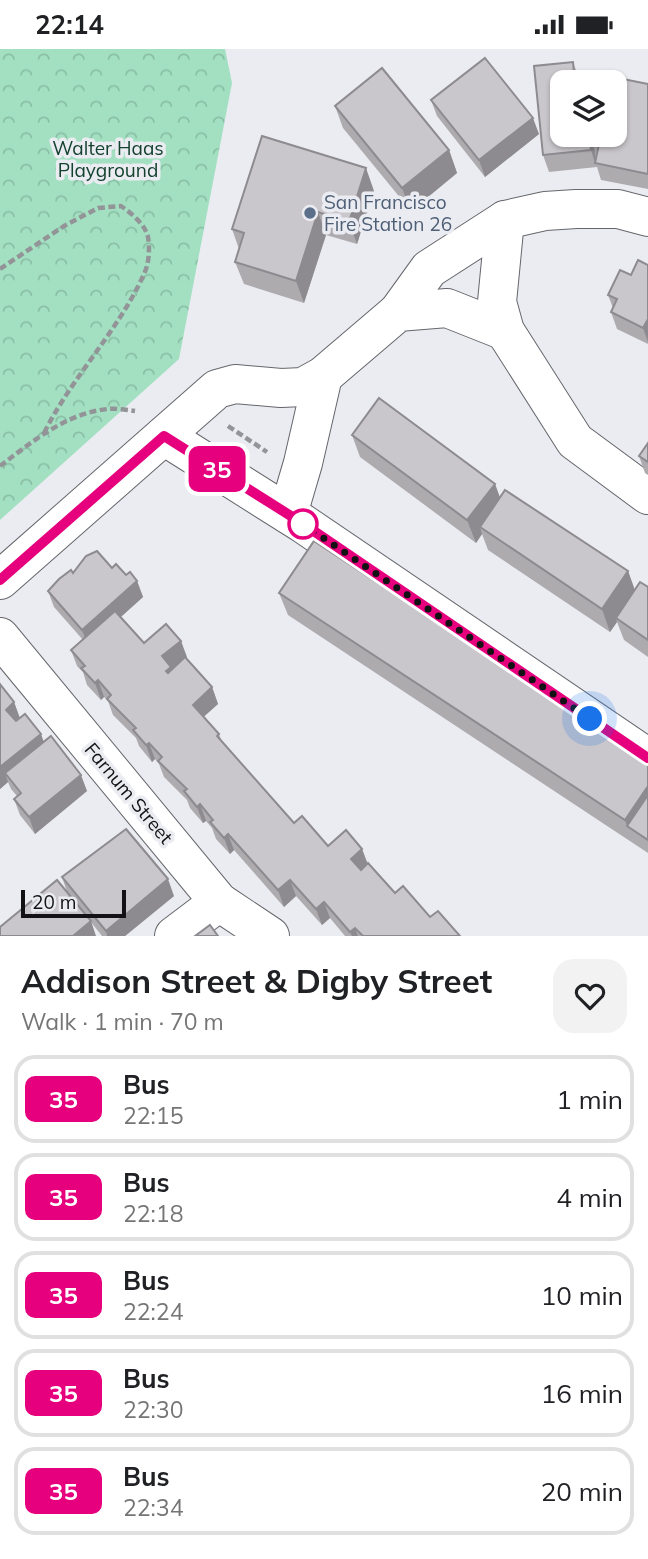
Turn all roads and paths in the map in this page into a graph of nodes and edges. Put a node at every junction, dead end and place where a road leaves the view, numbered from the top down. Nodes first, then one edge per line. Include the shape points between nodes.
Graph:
1 (648, 217) edge
2 (505, 220) junction
3 (0, 269) edge
4 (398, 312) junction
5 (505, 331) junction
6 (323, 376) junction
7 (135, 411) dead end
8 (222, 421) dead end
9 (44, 433) junction
10 (164, 436) junction
11 (274, 457) dead end
12 (0, 466) edge
13 (648, 495) edge
14 (288, 514) junction
15 (0, 580) edge
16 (0, 637) edge
17 (648, 758) edge
18 (219, 902) junction
19 (174, 936) edge
20 (270, 936) edge

1 - 2 street via 618,209 576,209
2 - 4 street via 429,269
2 - 5 street via 497,302
3 - 9 path via 99,208 121,206 148,234 146,272
4 - 5 street via 447,308
4 - 6 street
5 - 13 street via 575,441
6 - 10 street via 303,387 235,384 217,389
6 - 14 street
7 - 9 path via 108,408
8 - 11 path
9 - 12 path
10 - 14 street
10 - 15 street
14 - 17 street
16 - 18 street, Farnum Street
18 - 19 street
18 - 20 street, Farnum Street

